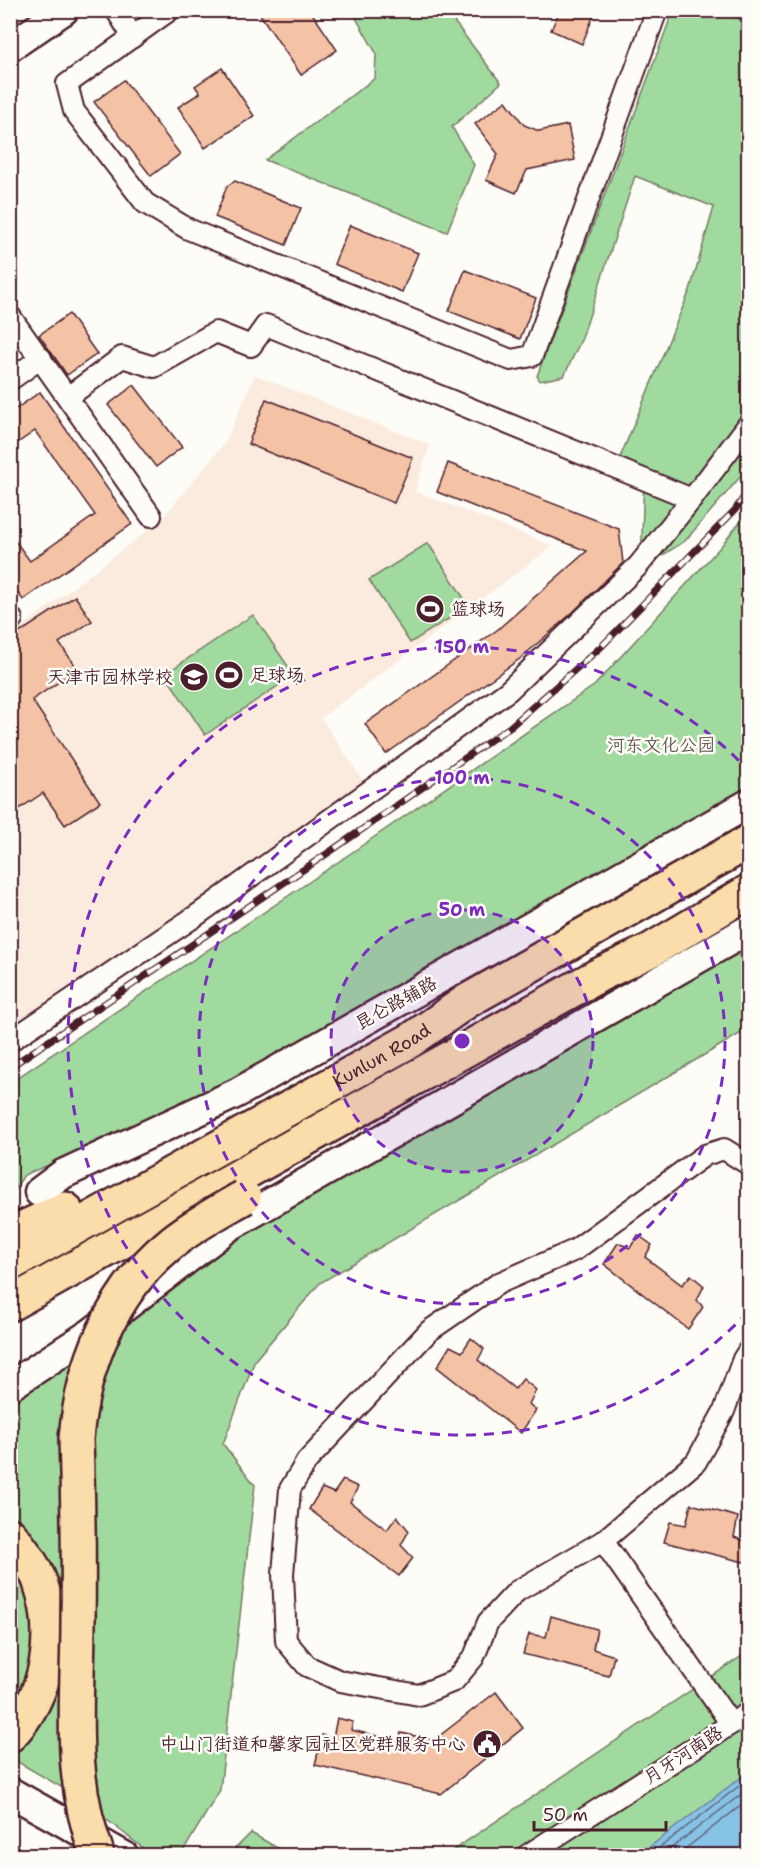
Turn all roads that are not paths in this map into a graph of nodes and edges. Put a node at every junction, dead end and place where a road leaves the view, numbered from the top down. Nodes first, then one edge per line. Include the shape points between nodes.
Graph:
1 (40, 10) edge
2 (64, 10) edge
3 (116, 10) edge
4 (170, 10) edge
5 (657, 10) edge
6 (10, 31) edge
7 (133, 36) junction
8 (10, 47) edge
9 (10, 316) edge
10 (41, 358) junction
11 (10, 380) edge
12 (68, 397) junction
13 (748, 425) edge
14 (692, 499) junction
15 (151, 516) dead end
16 (748, 804) edge
17 (748, 842) edge
18 (748, 892) edge
19 (748, 930) edge
20 (651, 950) junction
21 (467, 1001) junction
22 (10, 1041) edge
23 (748, 1164) edge
24 (244, 1197) junction
25 (52, 1201) junction
26 (10, 1234) edge
27 (10, 1243) edge
28 (10, 1264) edge
29 (10, 1304) edge
30 (10, 1324) edge
31 (748, 1351) edge
32 (10, 1386) edge
33 (10, 1534) edge
34 (603, 1541) junction
35 (748, 1713) edge
36 (731, 1724) junction
37 (10, 1735) edge
38 (10, 1792) edge
39 (98, 1856) edge
40 (124, 1856) edge
41 (526, 1856) edge

1 - 6 main road
2 - 8 main road
3 - 7 street
4 - 7 street
5 - 7 street via 532,356 511,360 188,229 145,203 74,111 67,84
9 - 10 street
10 - 11 street
10 - 12 street
12 - 14 street via 122,357 154,367 216,332 251,346 266,325
12 - 15 street
13 - 14 street
14 - 22 street via 638,566 508,691 200,913
16 - 25 main road, 昆仑路辅路 via 237,1093 63,1174
17 - 21 highway, Kunlun Road
18 - 20 highway, Kunlun Road
19 - 32 main road via 230,1226 91,1333
20 - 24 highway via 607,985 484,1062
20 - 29 highway, Kunlun Road via 579,986
21 - 25 highway via 405,1027
21 - 28 highway, Kunlun Road via 411,1040
23 - 34 street via 723,1149 705,1155 575,1250 499,1283 429,1331 307,1461 290,1489 283,1574 286,1641 307,1666 340,1682 419,1695 454,1682 474,1656 488,1623 517,1591
24 - 30 highway, bridge via 161,1238
24 - 39 highway, bridge via 171,1243 149,1263 119,1303 98,1343 84,1391 76,1439 75,1740 80,1794
25 - 26 highway
25 - 27 highway
31 - 34 street via 724,1411 696,1462
33 - 37 highway via 39,1581 47,1606 49,1653 33,1704
34 - 36 street
35 - 36 street, 月牙河南路
36 - 41 street, 月牙河南路
38 - 40 main road

